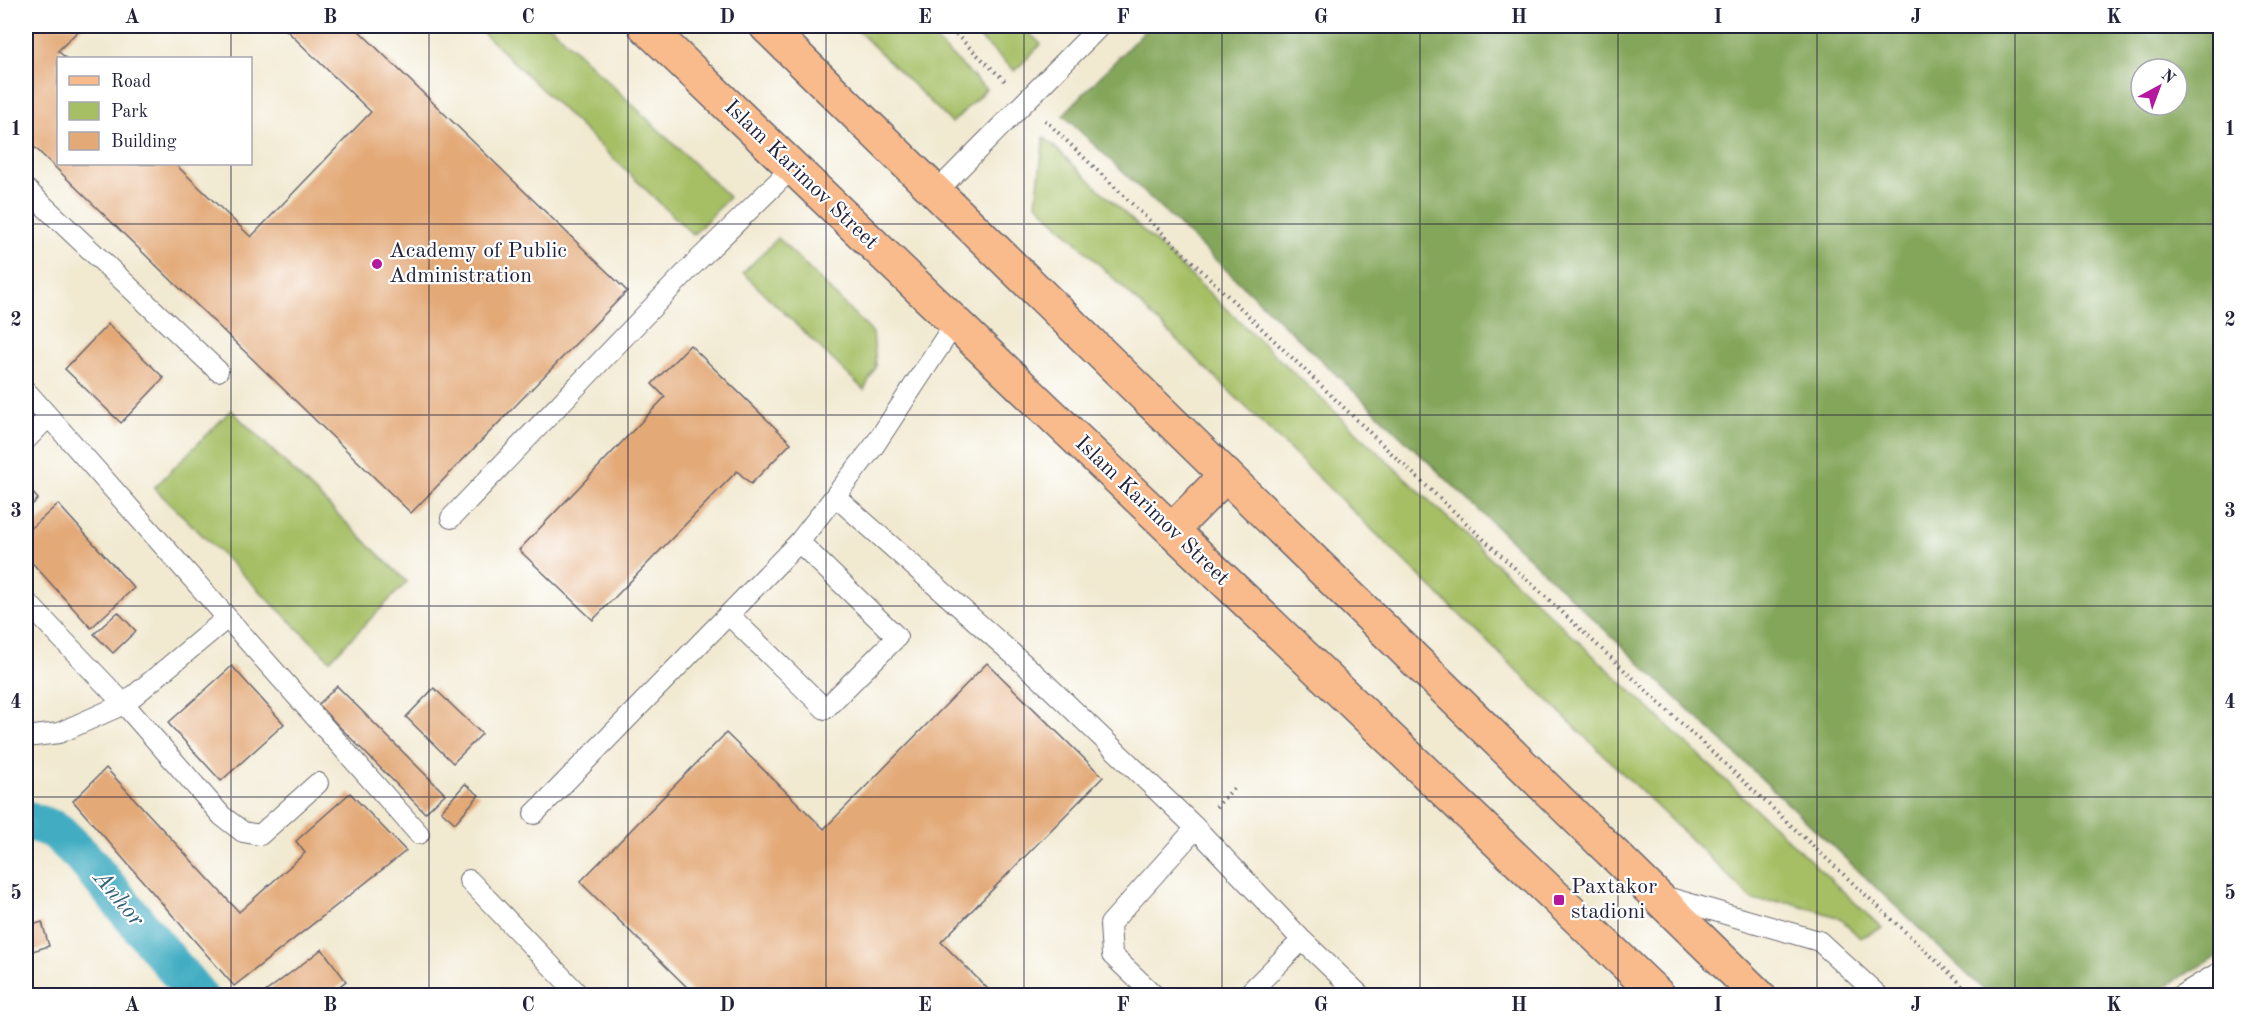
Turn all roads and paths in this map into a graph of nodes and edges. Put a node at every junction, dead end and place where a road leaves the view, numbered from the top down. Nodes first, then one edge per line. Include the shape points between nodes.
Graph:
1 (766, 26) edge
2 (947, 26) edge
3 (1100, 26) edge
4 (654, 28) edge
5 (1026, 101) junction
6 (793, 167) junction
7 (26, 189) edge
8 (936, 192) junction
9 (955, 322) junction
10 (218, 371) dead end
11 (26, 391) edge
12 (48, 417) junction
13 (26, 440) edge
14 (1226, 475) junction
15 (835, 496) junction
16 (451, 518) dead end
17 (1172, 530) junction
18 (799, 542) junction
19 (26, 601) edge
20 (729, 615) junction
21 (227, 618) junction
22 (124, 704) junction
23 (26, 737) edge
24 (318, 783) dead end
25 (534, 814) dead end
26 (1196, 828) junction
27 (419, 834) dead end
28 (469, 880) dead end
29 (1655, 894) junction
30 (1302, 940) junction
31 (2220, 972) edge
32 (26, 990) edge
33 (32, 996) edge
34 (580, 996) edge
35 (1155, 996) edge
36 (1246, 996) edge
37 (1361, 996) edge
38 (1659, 996) edge
39 (1759, 996) edge
40 (1879, 996) edge
41 (1970, 996) edge
42 (2180, 996) edge

1 - 8 main road
2 - 5 path
3 - 5 lane
4 - 6 main road, Islam Karimov Street
5 - 8 lane
5 - 41 path via 1390,452
6 - 9 main road, Islam Karimov Street
6 - 16 lane via 690,268
7 - 10 lane
8 - 14 main road
9 - 15 lane via 874,446
9 - 17 main road, Islam Karimov Street
11 - 12 lane
12 - 13 lane
12 - 21 lane
14 - 17 main road
14 - 29 main road
15 - 18 lane
15 - 26 lane via 1043,681
17 - 38 main road, Islam Karimov Street
18 - 20 lane
18 - 20 lane via 897,637 825,709
19 - 22 lane
20 - 25 lane
21 - 22 lane
21 - 27 lane
22 - 23 lane via 59,733
22 - 24 lane via 222,816 243,832 260,836
26 - 30 lane
26 - 35 lane via 1110,924 1112,955
28 - 34 lane
29 - 39 main road
29 - 40 lane via 1819,941
30 - 36 lane
30 - 37 lane
31 - 42 lane
32 - 33 lane

